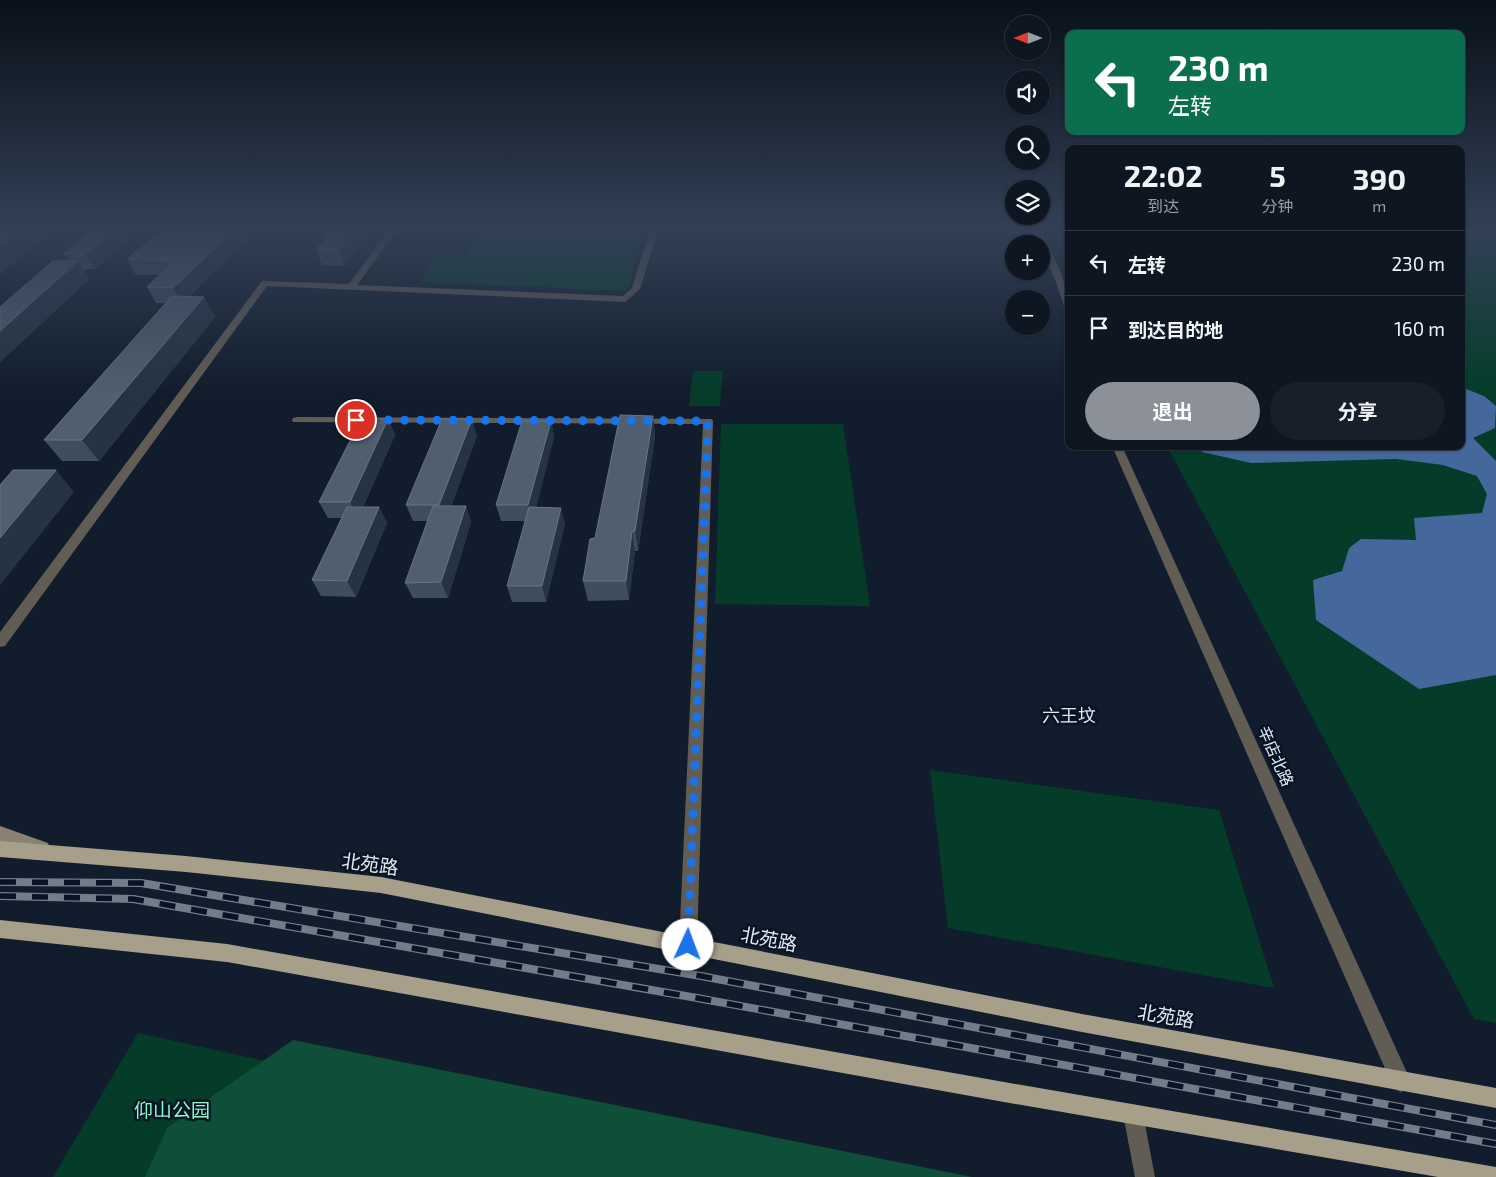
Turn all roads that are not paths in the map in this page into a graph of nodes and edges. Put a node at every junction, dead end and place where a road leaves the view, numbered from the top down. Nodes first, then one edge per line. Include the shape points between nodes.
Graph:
1 (264, 285) edge
2 (306, 285) edge
3 (637, 285) edge
4 (1061, 285) edge
5 (351, 287) joint
6 (1065, 297) edge
7 (297, 420) dead end
8 (1119, 450) edge
9 (0, 642) edge
10 (0, 834) edge
11 (0, 850) edge
12 (57, 853) junction
13 (0, 929) edge
14 (688, 945) junction
15 (1401, 1082) junction
16 (1496, 1098) edge
17 (1133, 1114) junction
18 (1496, 1176) edge
19 (1145, 1177) edge

1 - 9 street
2 - 5 street
3 - 5 street via 625,299
4 - 6 street
7 - 14 street via 708,421
8 - 15 street, 辛店北路
10 - 12 street
11 - 12 main road, 北苑路
12 - 14 main road, 北苑路 via 381,885
13 - 17 main road via 227,953
14 - 15 main road, 北苑路
15 - 16 main road, 北苑路
17 - 18 main road
17 - 19 street

